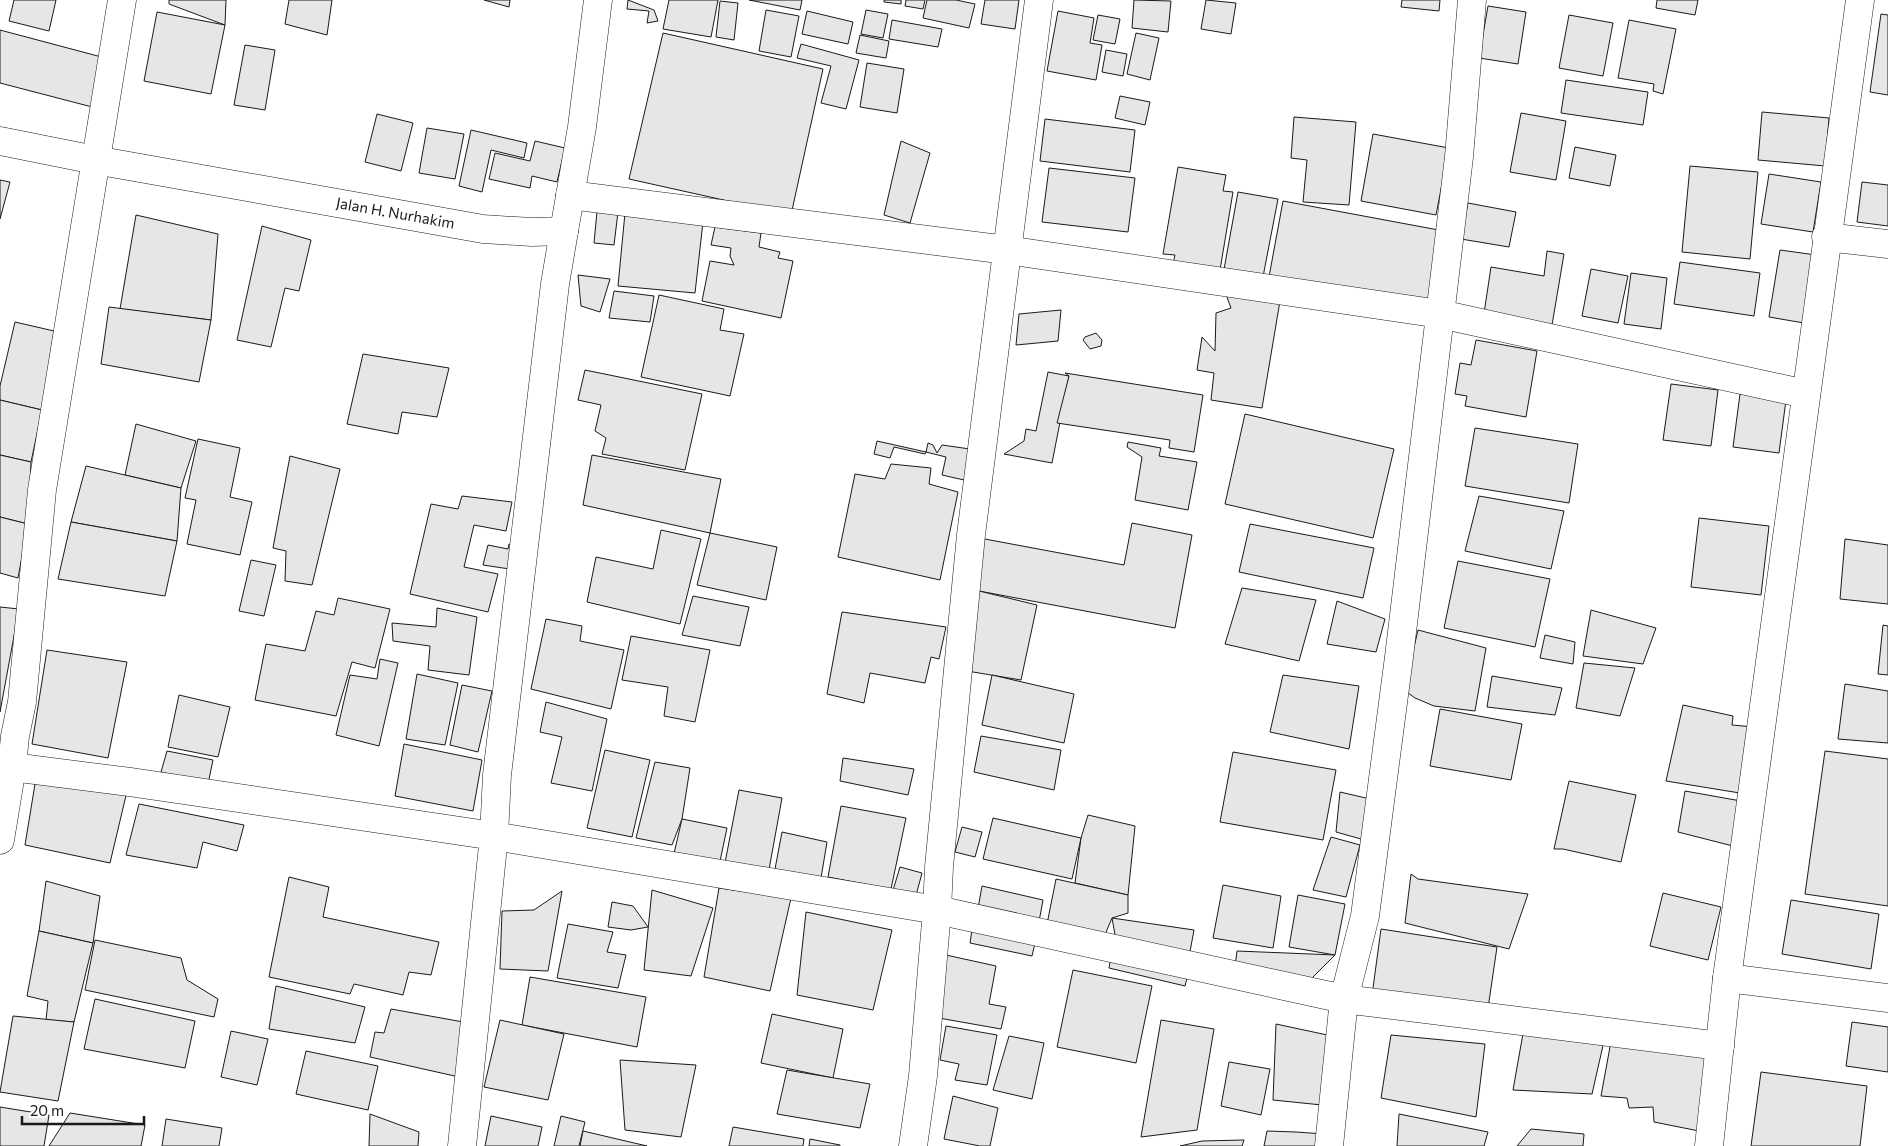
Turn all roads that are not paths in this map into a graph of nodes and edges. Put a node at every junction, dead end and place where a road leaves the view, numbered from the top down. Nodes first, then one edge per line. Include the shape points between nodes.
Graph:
1 (122, 0) edge
2 (598, 0) edge
3 (1039, 0) edge
4 (1472, 0) edge
5 (1860, 0) edge
6 (0, 142) edge
7 (95, 160) junction
8 (570, 195) junction
9 (564, 231) junction
10 (1826, 238) junction
11 (1888, 244) edge
12 (1008, 250) junction
13 (1440, 314) junction
14 (1806, 394) junction
15 (12, 767) junction
16 (494, 836) junction
17 (0, 840) edge
18 (936, 910) junction
19 (1727, 978) junction
20 (1888, 998) edge
21 (1344, 1000) junction
22 (1720, 1046) junction
23 (462, 1146) edge
24 (913, 1146) edge
25 (1329, 1146) edge
26 (1709, 1146) edge

1 - 7 street
2 - 8 street
3 - 12 street
4 - 13 street via 1459,157
5 - 10 street
6 - 7 street, Jalan H. Nurhakim
7 - 9 street, Jalan H. Nurhakim via 483,230
7 - 15 street via 42,490 22,702
8 - 9 street
8 - 12 street
9 - 16 street via 501,745
10 - 11 street
10 - 14 street
12 - 13 street
12 - 18 street via 971,535
13 - 14 street
13 - 21 street via 1364,916
14 - 19 street
15 - 16 street
15 - 17 street
16 - 18 street
16 - 23 street
18 - 21 street
18 - 24 street via 923,1076
19 - 20 street
19 - 22 street
21 - 22 street
21 - 25 street
22 - 26 street

